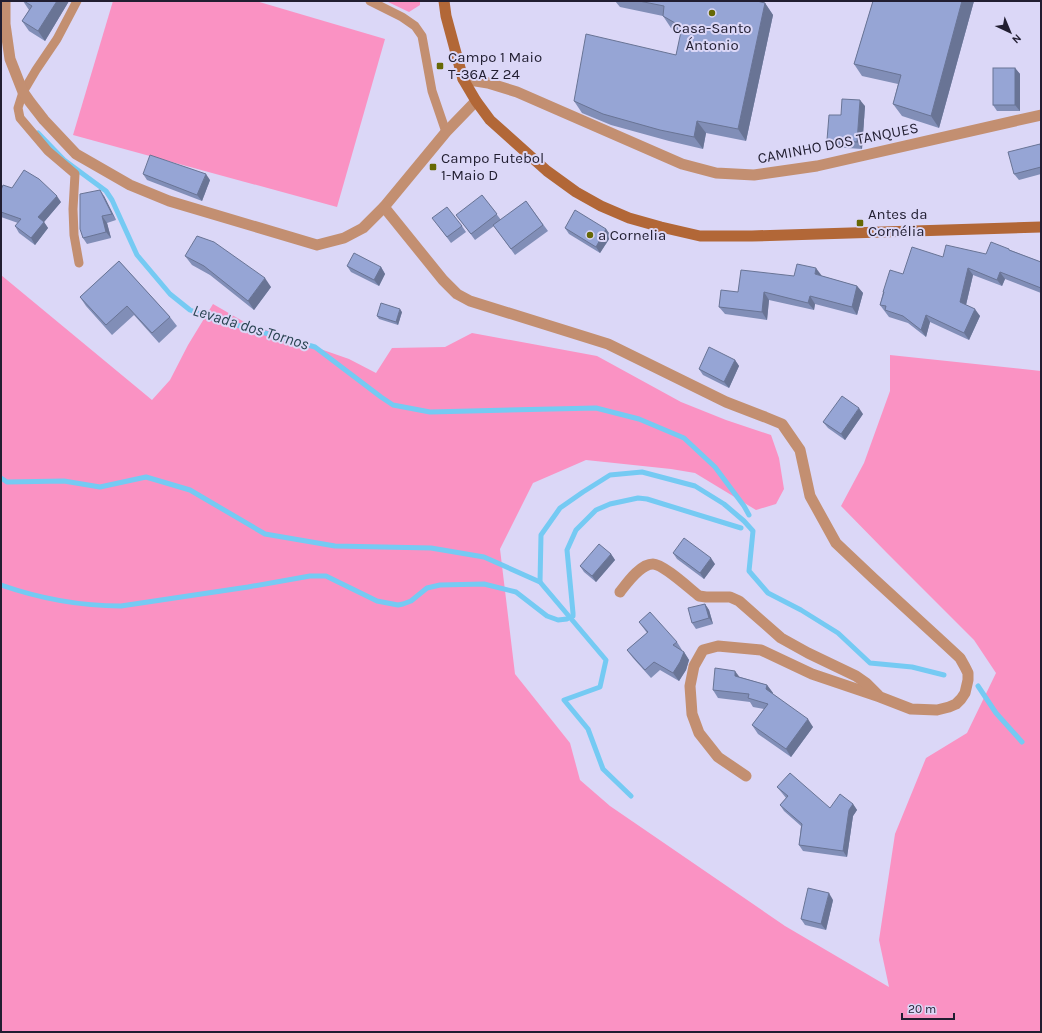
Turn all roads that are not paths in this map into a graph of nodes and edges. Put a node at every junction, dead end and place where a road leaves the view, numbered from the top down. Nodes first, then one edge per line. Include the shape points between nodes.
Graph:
1 (5, 1) edge
2 (77, 1) edge
3 (370, 1) edge
4 (444, 1) edge
5 (463, 79) junction
6 (23, 92) junction
7 (476, 101) junction
8 (1041, 115) edge
9 (446, 132) junction
10 (384, 207) junction
11 (1041, 227) edge
12 (79, 263) dead end
13 (620, 592) dead end
14 (880, 697) junction
15 (746, 776) dead end

1 - 6 street via 10,59
2 - 6 lane via 57,40
3 - 9 lane via 402,17 415,26 422,36 432,91
4 - 5 main road
5 - 7 main road
5 - 8 street, CAMINHO DOS TANQUES via 517,92 682,164 716,173 754,175 818,166
6 - 10 street via 44,120 76,154 130,185 176,203 317,245 344,238 363,228
6 - 12 lane via 18,108 20,118 48,151 75,174 74,235
7 - 9 street
7 - 11 main road via 490,120 547,171 576,192 629,218 700,236
9 - 10 street
10 - 14 street via 457,294 470,301 608,344 726,402 782,424 800,450 810,496 836,543 960,658 968,673 965,693 956,704 949,707 937,710 911,709
13 - 14 street via 641,569 653,564 662,566 699,596 730,597 739,601 781,638 856,676
14 - 15 street via 812,674 761,650 718,646 703,650 694,666 690,686 692,714 700,733 718,757

